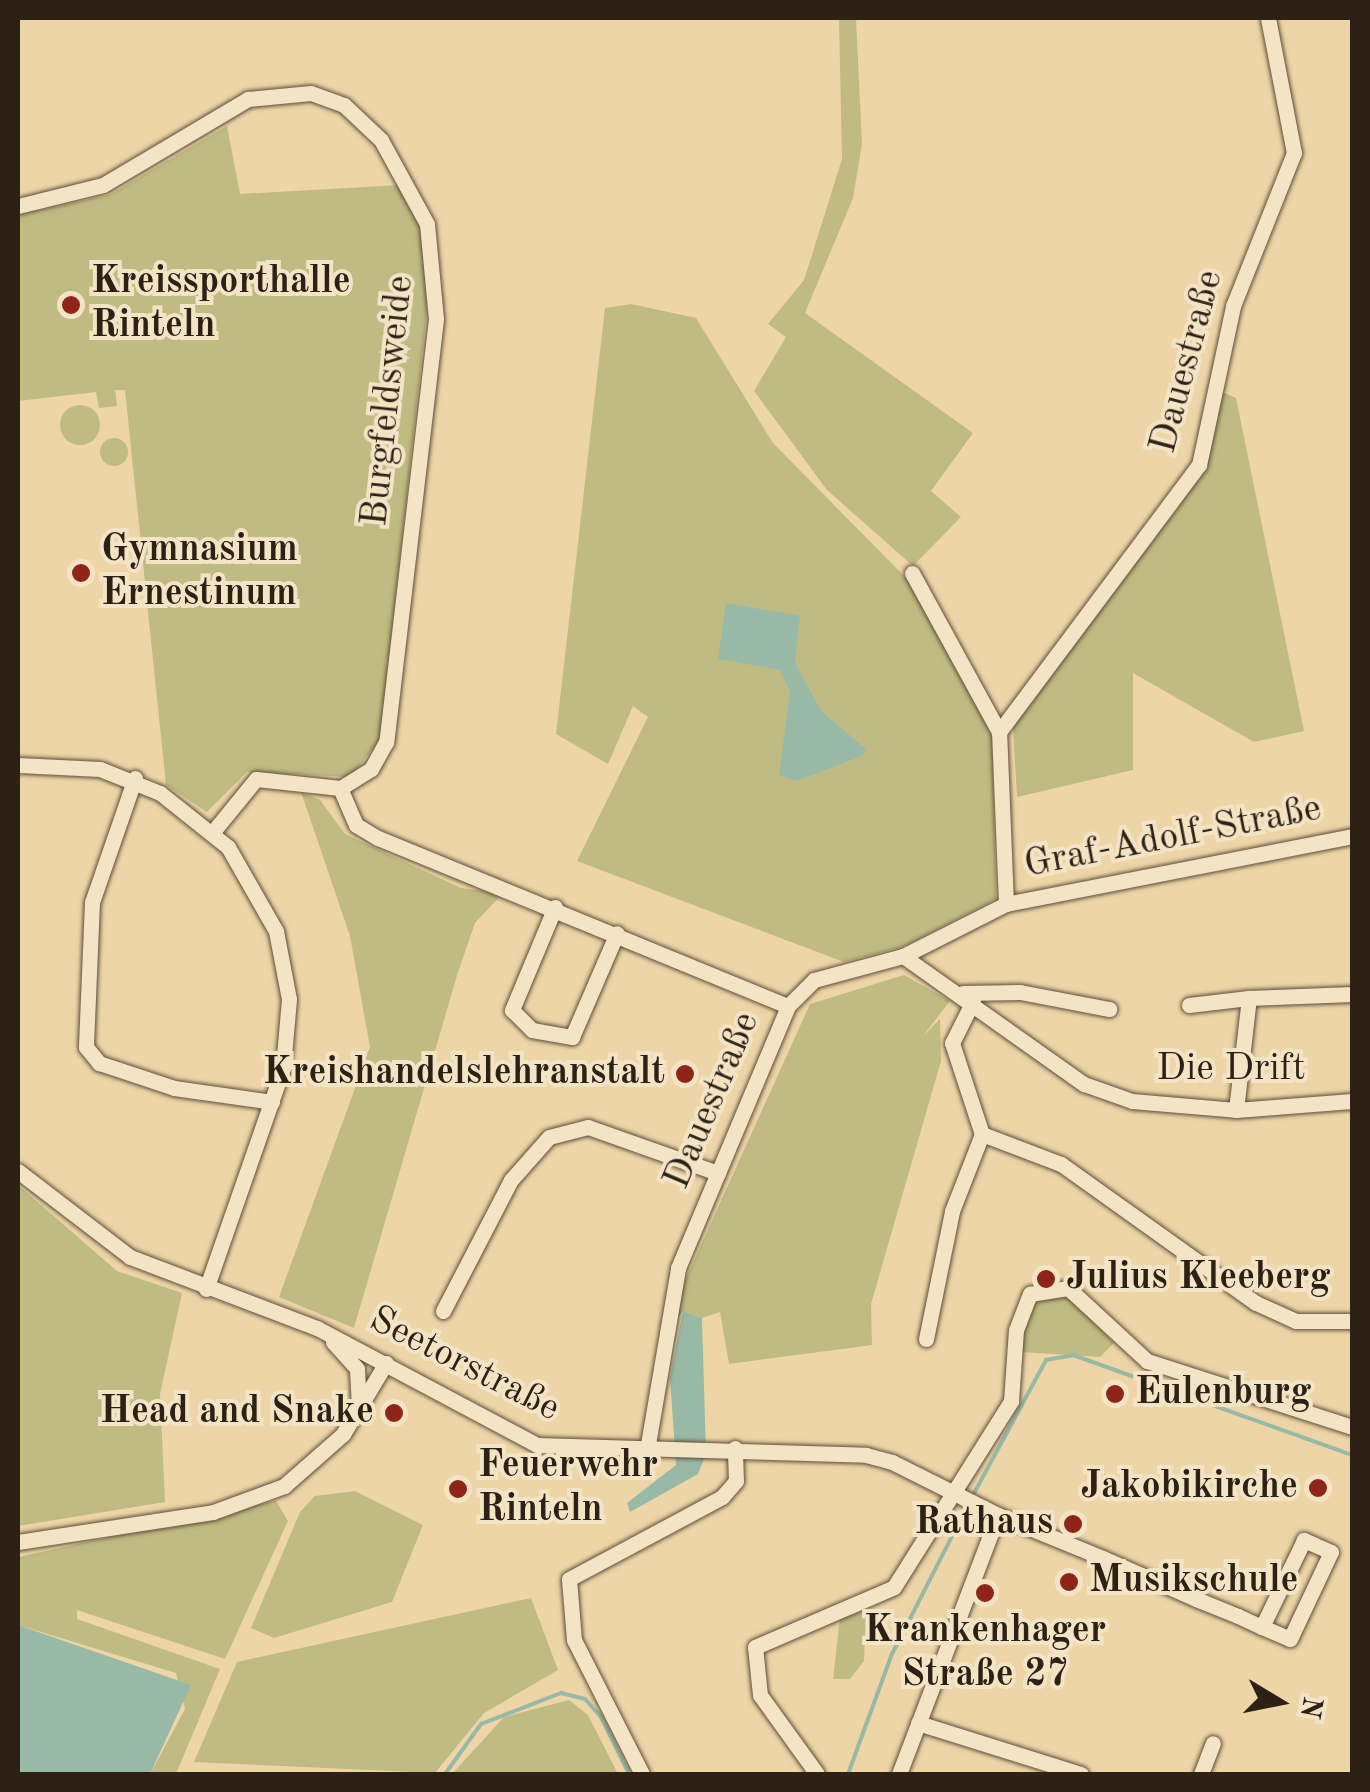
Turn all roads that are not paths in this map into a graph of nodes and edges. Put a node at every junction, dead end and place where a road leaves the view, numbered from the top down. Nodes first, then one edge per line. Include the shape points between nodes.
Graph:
1 (1268, 18) edge
2 (18, 206) edge
3 (912, 573) dead end
4 (999, 732) junction
5 (18, 765) edge
6 (134, 778) junction
7 (340, 788) junction
8 (212, 834) junction
9 (1352, 836) edge
10 (1006, 904) junction
11 (555, 907) junction
12 (617, 933) junction
13 (903, 956) junction
14 (1352, 994) edge
15 (968, 997) junction
16 (1248, 998) junction
17 (1189, 1005) dead end
18 (788, 1006) junction
19 (1109, 1009) dead end
20 (1352, 1101) edge
21 (272, 1102) junction
22 (1236, 1110) junction
23 (982, 1134) junction
24 (18, 1171) edge
25 (718, 1174) junction
26 (206, 1289) junction
27 (443, 1311) dead end
28 (1352, 1321) edge
29 (317, 1328) junction
30 (926, 1339) dead end
31 (386, 1363) junction
32 (359, 1413) junction
33 (1352, 1427) edge
34 (735, 1448) junction
35 (654, 1450) junction
36 (966, 1499) junction
37 (998, 1515) junction
38 (18, 1542) edge
39 (1262, 1627) junction
40 (918, 1723) junction
41 (1212, 1743) dead end
42 (642, 1774) edge
43 (817, 1774) edge
44 (899, 1774) edge
45 (1081, 1774) edge
46 (1201, 1774) edge

1 - 4 street, Dauestraße via 1294,153 1233,306 1198,465
2 - 7 street, Burgfeldsweide via 103,185 233,105 285,92 344,105 381,140 416,197 436,263 386,742 371,769
3 - 4 street
4 - 10 street
5 - 6 street
6 - 8 street
6 - 21 street via 92,902 86,1047 99,1063 174,1088
7 - 8 street via 266,774
7 - 11 street via 356,825 378,838
8 - 21 street via 262,896 284,960 289,1030
9 - 10 street, Graf-Adolf-Straße
10 - 13 street, Dauestraße
11 - 12 street
11 - 12 street via 512,1010 532,1030 572,1037
12 - 18 street
13 - 15 street, Die Drift
13 - 18 street, Dauestraße via 814,980
14 - 16 street
15 - 19 street via 1020,992
15 - 22 street, Die Drift via 1084,1084 1164,1108
15 - 23 street via 952,1043
16 - 17 street
16 - 22 street
18 - 25 street, Dauestraße
20 - 22 street, Die Drift
21 - 26 street
23 - 28 street via 1061,1164 1256,1303 1296,1322
23 - 30 street via 952,1210
24 - 26 street, Seetorstraße via 92,1235
25 - 27 street via 588,1127 549,1137 511,1180
25 - 35 street, Dauestraße via 664,1316
26 - 29 street, Seetorstraße
29 - 31 street, Seetorstraße
29 - 32 street via 357,1369
31 - 32 street
31 - 35 street, Seetorstraße via 538,1445
32 - 38 street via 323,1456 249,1502
33 - 36 street via 1147,1361 1055,1285 1021,1308 1011,1401
34 - 35 street, Seetorstraße
34 - 36 street, Seetorstraße via 848,1451
34 - 42 street via 736,1482 722,1497 568,1579 574,1640
36 - 37 street, Seetorstraße
36 - 43 street via 883,1598 778,1630 755,1648 760,1694
37 - 39 street, Seetorstraße
37 - 40 street
39 - 39 street via 1290,1639 1331,1552 1304,1540
40 - 44 street
40 - 45 street
41 - 46 street

